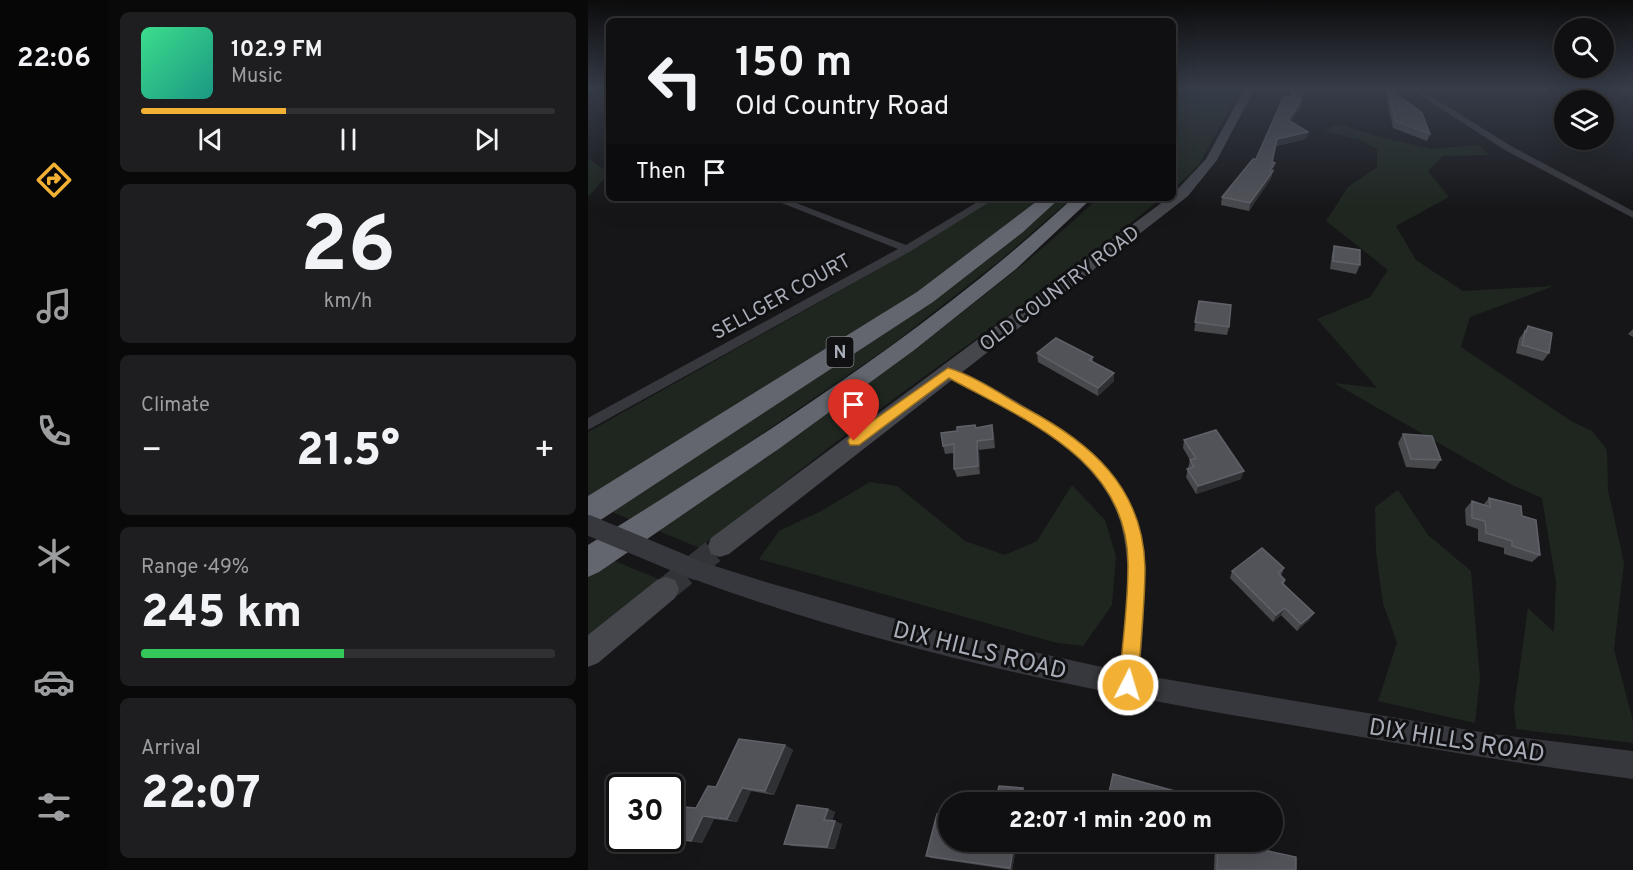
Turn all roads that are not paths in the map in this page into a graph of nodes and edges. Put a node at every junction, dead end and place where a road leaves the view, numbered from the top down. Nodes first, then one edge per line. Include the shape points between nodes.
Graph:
1 (1228, 129) edge
2 (1477, 129) edge
3 (1176, 198) edge
4 (782, 201) edge
5 (986, 201) edge
6 (1048, 201) edge
7 (1080, 201) edge
8 (1172, 201) edge
9 (1633, 215) edge
10 (907, 249) junction
11 (948, 372) junction
12 (588, 424) edge
13 (588, 512) edge
14 (588, 525) edge
15 (720, 546) tunnel mouth
16 (588, 562) edge
17 (666, 589) tunnel mouth
18 (588, 653) edge
19 (1128, 685) junction
20 (1633, 765) edge

1 - 3 main road, OLD COUNTRY ROAD via 1211,160
2 - 9 street
4 - 10 street
5 - 10 street, SELLGER COURT
6 - 13 highway, N via 925,297
7 - 16 highway, N via 925,331 814,411
8 - 11 main road, OLD COUNTRY ROAD
10 - 12 street, SELLGER COURT
11 - 15 main road, OLD COUNTRY ROAD
11 - 19 street via 1055,430 1100,469 1119,495 1131,528 1137,566
14 - 19 street, DIX HILLS ROAD, bridge via 696,570 769,594 935,642
17 - 18 main road
19 - 20 street, DIX HILLS ROAD via 1493,747

